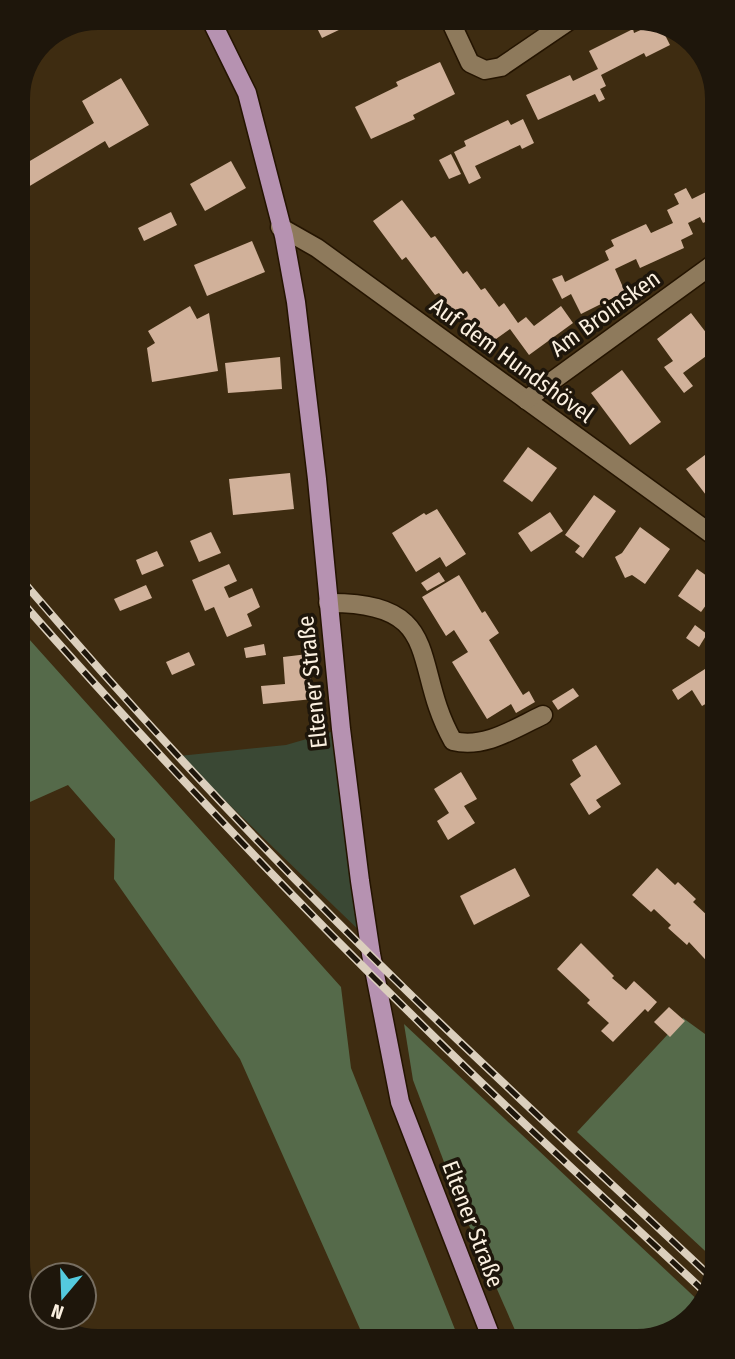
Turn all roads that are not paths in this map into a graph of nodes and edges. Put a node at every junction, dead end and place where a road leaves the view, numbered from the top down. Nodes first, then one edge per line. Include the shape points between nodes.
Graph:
1 (215, 30) edge
2 (455, 30) edge
3 (555, 30) edge
4 (280, 227) junction
5 (705, 270) edge
6 (526, 400) junction
7 (705, 529) edge
8 (328, 603) junction
9 (543, 715) dead end
10 (488, 1329) edge

1 - 4 main road, Eltener Straße via 247,93
2 - 3 street via 470,63 485,70 501,67
4 - 6 street, Auf dem Hundshövel via 317,248
4 - 8 main road, Eltener Straße via 304,357
5 - 6 street, Am Broinsken
6 - 7 street, Auf dem Hundshövel
8 - 9 street via 385,609 407,623 419,639 453,741 488,741
8 - 10 main road, Eltener Straße via 360,881 400,1102

